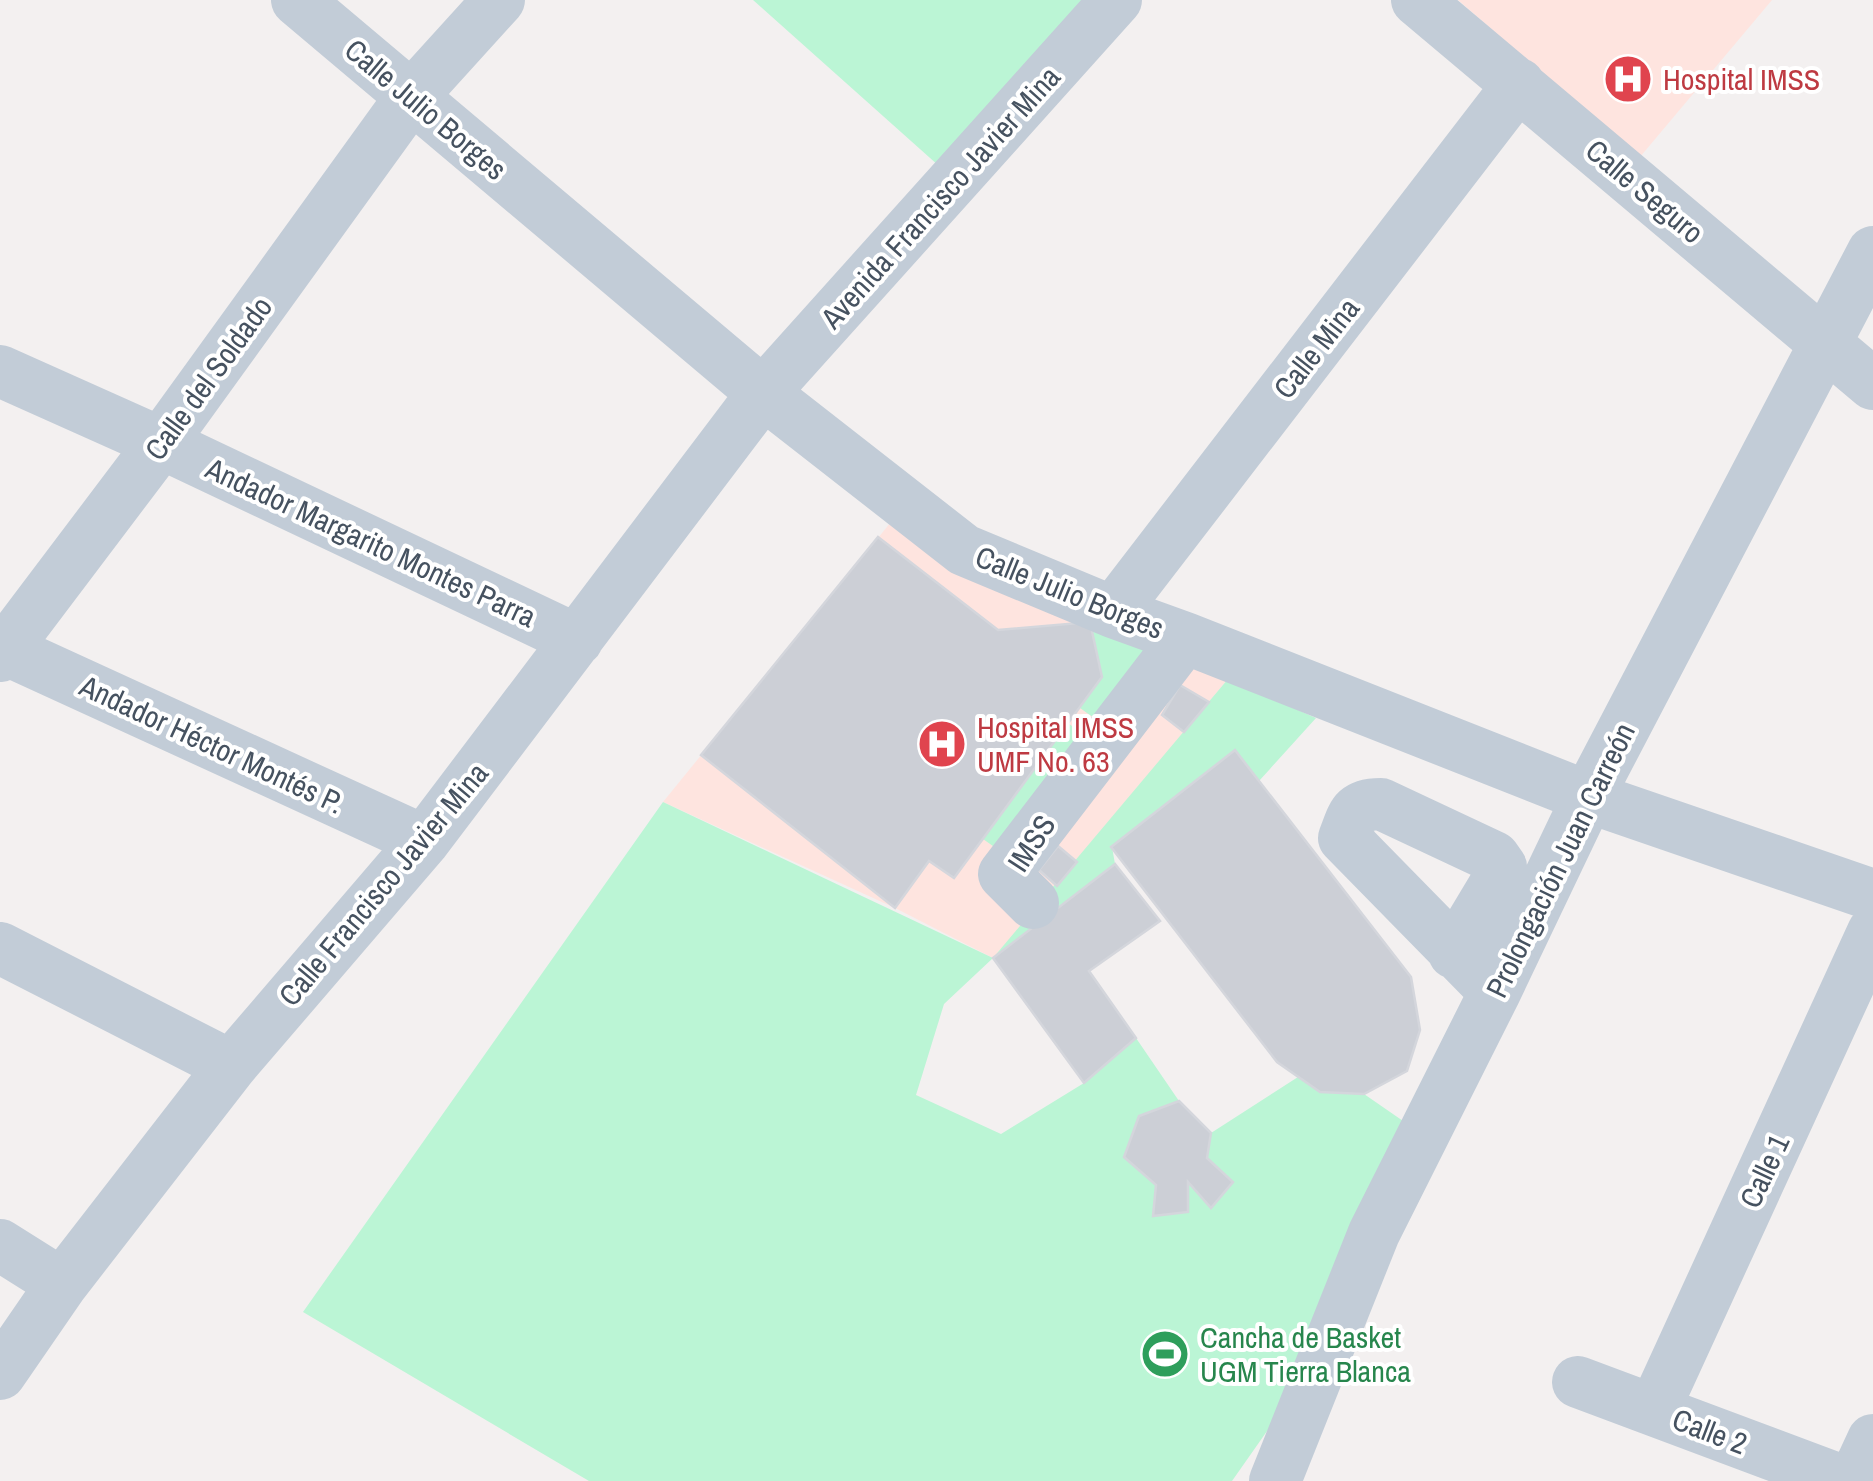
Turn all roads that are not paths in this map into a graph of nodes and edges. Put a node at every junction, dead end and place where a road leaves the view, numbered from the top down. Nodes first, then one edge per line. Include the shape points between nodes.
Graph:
1 (297, 0) edge
2 (499, 0) edge
3 (1116, 0) edge
4 (1417, 0) edge
5 (1520, 84) junction
6 (412, 96) junction
7 (1873, 252) edge
8 (1825, 344) junction
9 (0, 371) edge
10 (1873, 384) edge
11 (763, 392) junction
12 (161, 442) junction
13 (1113, 612) junction
14 (1185, 638) junction
15 (576, 640) junction
16 (2, 651) edge
17 (1588, 797) junction
18 (424, 841) junction
19 (1873, 896) edge
20 (1033, 902) dead end
21 (1873, 932) edge
22 (0, 948) edge
23 (1454, 953) dead end
24 (1495, 992) junction
25 (230, 1066) junction
26 (0, 1245) edge
27 (62, 1284) junction
28 (0, 1374) edge
29 (1578, 1382) dead end
30 (1654, 1410) junction
31 (1873, 1440) edge
32 (1275, 1481) edge
33 (1842, 1481) edge
34 (1854, 1481) edge

1 - 6 street, Calle Julio Borges
2 - 6 street, Calle del Soldado
3 - 11 street, Avenida Francisco Javier Mina
4 - 5 street, Calle Seguro
5 - 8 street, Calle Seguro
5 - 13 street, Calle Mina
6 - 11 street, Calle Julio Borges
6 - 12 street, Calle del Soldado
7 - 8 street, Prolongación Juan Carreón
8 - 10 street, Calle Seguro
8 - 17 street, Prolongación Juan Carreón
9 - 12 street, Andador Margarito Montes Parra
11 - 13 street, Calle Julio Borges via 964,550
11 - 15 street, Calle Francisco Javier Mina
12 - 15 street, Andador Margarito Montes Parra
12 - 16 street, Calle del Soldado
13 - 14 street, Calle Julio Borges
14 - 17 street, Calle Julio Borges
14 - 20 street, IMSS via 1004,874
15 - 18 street, Calle Francisco Javier Mina
16 - 18 street, Andador Héctor Montés P.
17 - 19 street, Calle Julio Borges
17 - 24 street, Prolongación Juan Carreón
18 - 25 street, Calle Francisco Javier Mina
21 - 30 street, Calle 1
22 - 25 street
23 - 24 street
24 - 32 street, Prolongación Juan Carreón via 1374,1233
25 - 27 street, Calle Francisco Javier Mina
26 - 27 street
27 - 28 street, Calle Francisco Javier Mina
29 - 30 street, Calle 2
30 - 33 street, Calle 2
31 - 34 street

